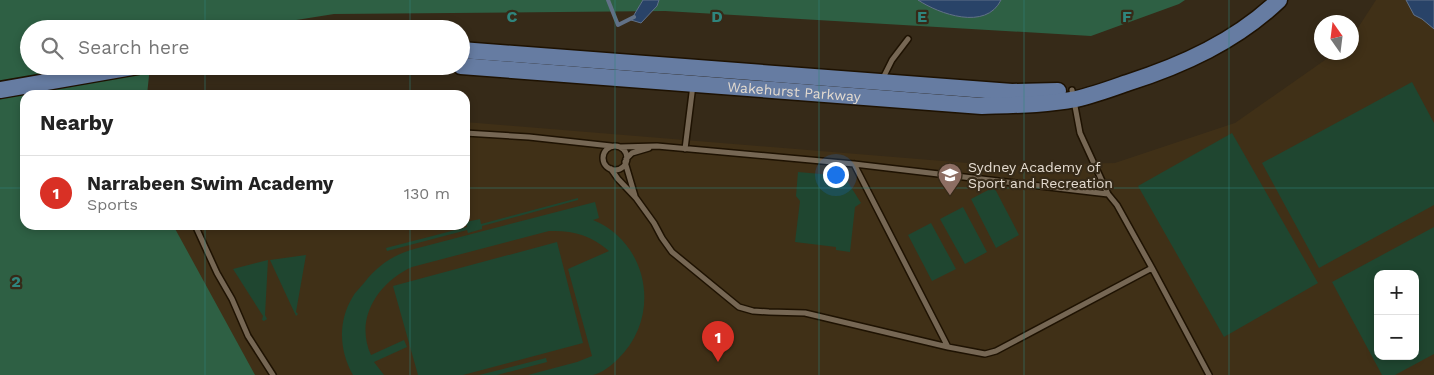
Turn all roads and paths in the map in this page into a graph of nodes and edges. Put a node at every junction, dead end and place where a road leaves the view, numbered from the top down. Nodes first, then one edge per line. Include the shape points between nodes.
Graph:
1 (1279, 0) edge
2 (908, 39) dead end
3 (470, 51) edge
4 (470, 67) edge
5 (86, 75) edge
6 (881, 82) junction
7 (693, 84) junction
8 (0, 90) edge
9 (1073, 94) junction
10 (470, 133) edge
11 (611, 146) junction
12 (657, 146) junction
13 (620, 147) junction
14 (685, 150) junction
15 (626, 161) junction
16 (854, 164) junction
17 (611, 169) junction
18 (1108, 194) junction
19 (636, 198) junction
20 (197, 230) edge
21 (1152, 268) junction
22 (948, 347) junction
23 (273, 375) edge
24 (1209, 375) edge

1 - 9 main road, Wakehurst Parkway via 1241,30 1182,64 1102,93
2 - 6 lane
3 - 6 main road, Wakehurst Parkway
4 - 7 main road, Wakehurst Parkway
5 - 8 main road
6 - 9 main road, Wakehurst Parkway
7 - 9 main road, Wakehurst Parkway via 982,106 1024,105
7 - 14 lane
9 - 18 lane via 1080,133
10 - 11 lane
11 - 13 lane
11 - 17 lane via 603,158
12 - 13 lane
12 - 14 lane
12 - 15 lane via 632,153
13 - 15 lane via 625,152
14 - 16 lane
15 - 17 lane via 621,168
15 - 19 lane
16 - 18 lane
16 - 22 lane
17 - 19 lane
18 - 21 lane
19 - 22 lane via 672,252 739,307 752,311 804,313
20 - 23 lane via 248,336
21 - 22 lane via 996,351 985,354
21 - 24 lane

